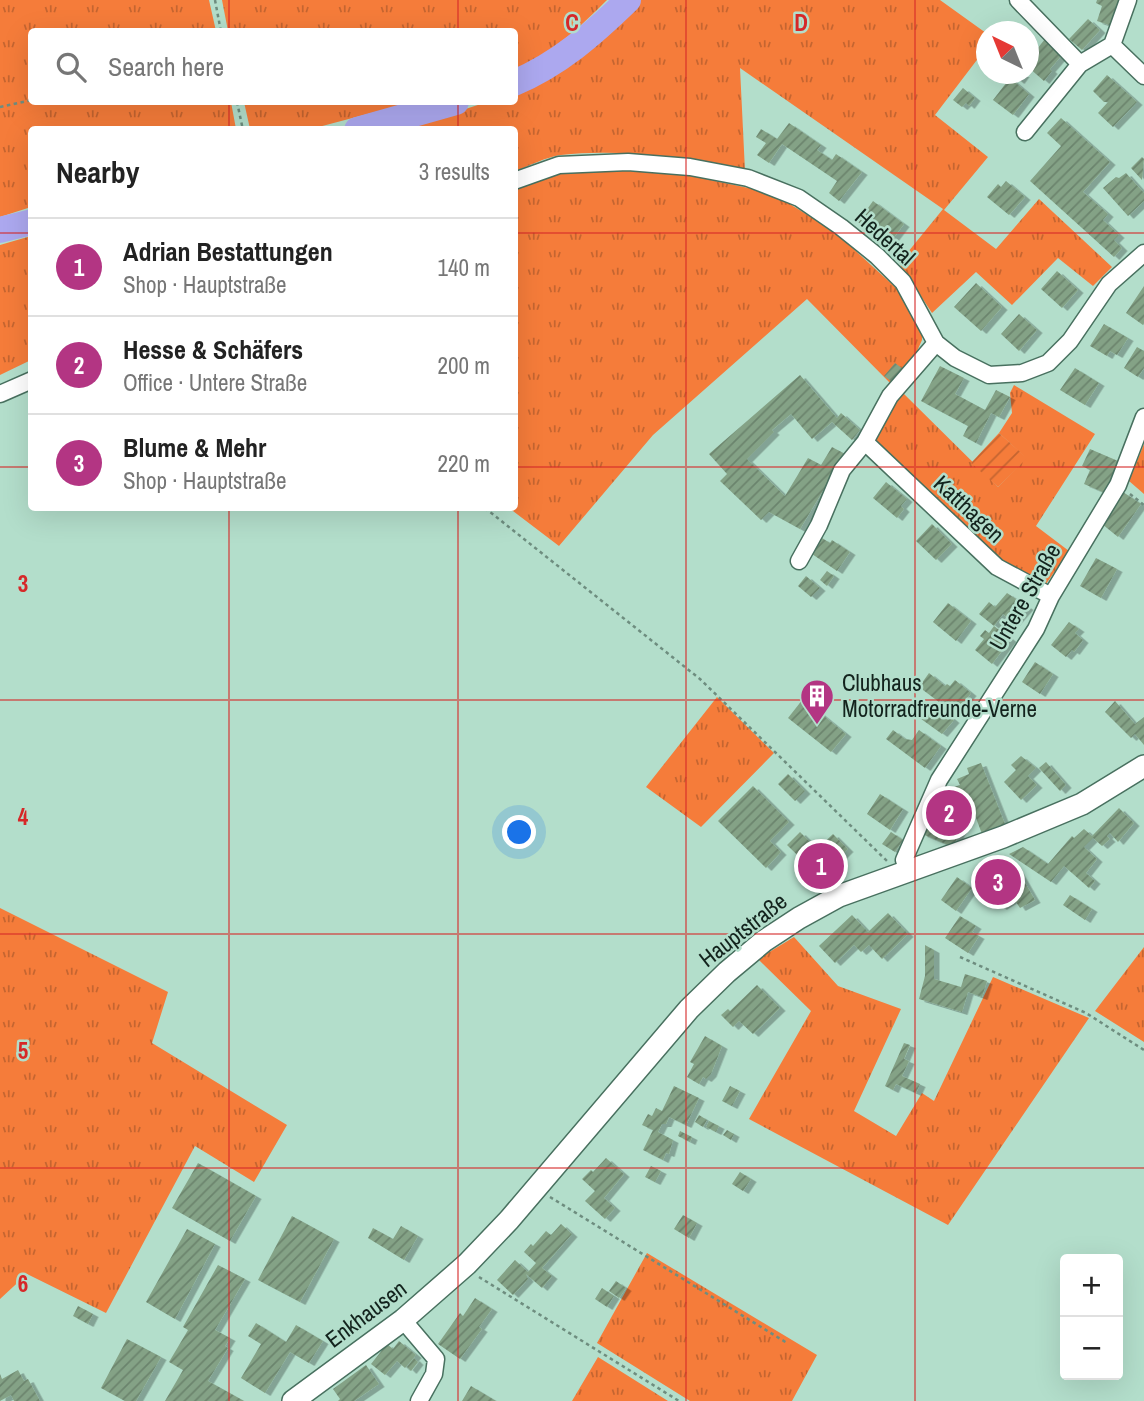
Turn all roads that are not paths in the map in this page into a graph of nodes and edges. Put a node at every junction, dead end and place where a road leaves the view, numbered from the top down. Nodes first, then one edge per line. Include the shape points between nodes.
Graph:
1 (1018, 0) edge
2 (1128, 0) edge
3 (1112, 45) junction
4 (1080, 64) junction
5 (1144, 76) edge
6 (1025, 132) dead end
7 (518, 180) edge
8 (1144, 253) edge
9 (936, 343) junction
10 (28, 382) edge
11 (0, 394) edge
12 (1144, 417) edge
13 (864, 442) junction
14 (799, 561) dead end
15 (1051, 596) junction
16 (1144, 766) edge
17 (906, 866) junction
18 (466, 1265) joint
19 (403, 1320) junction
20 (293, 1401) edge
21 (419, 1401) edge

1 - 4 street
2 - 3 street
3 - 4 street
3 - 5 street
4 - 6 street
7 - 9 street, Hedertal via 559,165 628,162 690,167 774,188 799,198 877,256 903,282
8 - 9 street, Hedertal via 1109,284 1048,363 1022,373 989,375
9 - 13 street via 890,396
10 - 11 street
12 - 15 street, Untere Straße via 1118,485
13 - 14 street via 842,470
13 - 15 street, Katthagen via 997,567
15 - 17 street, Untere Straße via 939,780
16 - 17 main road, Hauptstraße via 1082,804 1003,837
17 - 18 main road, Hauptstraße via 819,906 764,941 727,972 689,1009
18 - 19 main road, Enkhausen
19 - 20 main road, Enkhausen
19 - 21 street via 436,1359 434,1374

